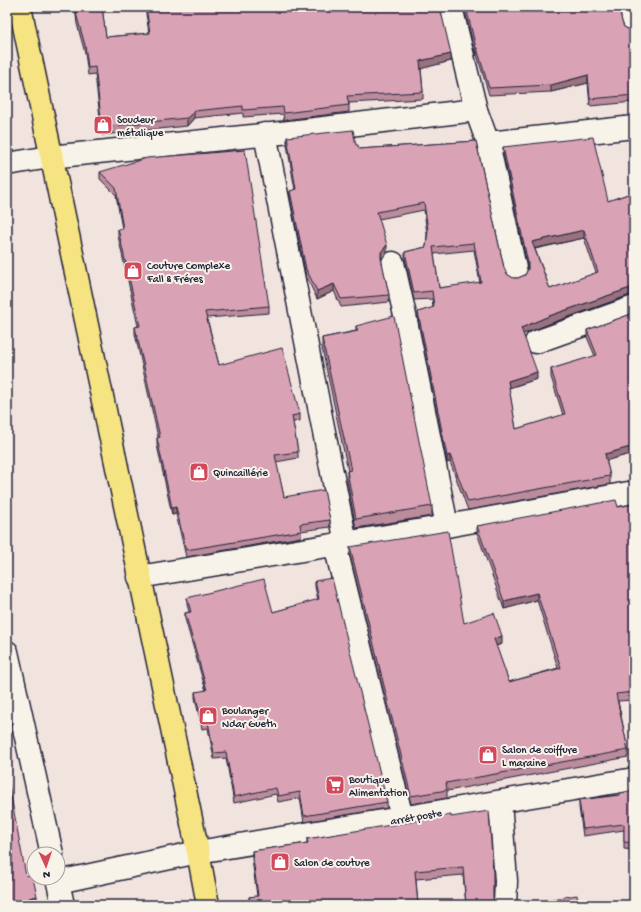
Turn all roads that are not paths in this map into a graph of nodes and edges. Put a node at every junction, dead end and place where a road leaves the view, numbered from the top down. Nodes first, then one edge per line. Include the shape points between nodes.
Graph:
1 (20, 7) edge
2 (451, 7) edge
3 (630, 7) edge
4 (634, 26) edge
5 (476, 110) junction
6 (634, 127) edge
7 (265, 134) junction
8 (488, 143) junction
9 (50, 157) junction
10 (7, 164) edge
11 (393, 263) dead end
12 (516, 273) dead end
13 (634, 307) edge
14 (536, 342) dead end
15 (634, 492) edge
16 (447, 526) junction
17 (341, 544) junction
18 (139, 578) junction
19 (7, 652) edge
20 (15, 731) edge
21 (634, 779) edge
22 (500, 802) junction
23 (402, 818) junction
24 (50, 846) edge
25 (198, 852) junction
26 (66, 878) edge
27 (59, 886) edge
28 (63, 905) edge
29 (208, 905) edge
30 (505, 905) edge

1 - 9 highway
2 - 5 street
3 - 4 street
5 - 7 street
5 - 8 street
6 - 8 street
7 - 9 street
7 - 17 street
8 - 12 street
9 - 10 street
9 - 18 highway
11 - 16 street
13 - 14 street
15 - 16 street
16 - 17 street
17 - 18 street
17 - 23 street
18 - 25 highway
19 - 20 street
20 - 24 street
21 - 22 street, arrét poste
22 - 23 street, arrét poste
22 - 30 street via 506,881
23 - 25 street, arrét poste
25 - 26 street, arrét poste
25 - 29 highway
27 - 28 street

